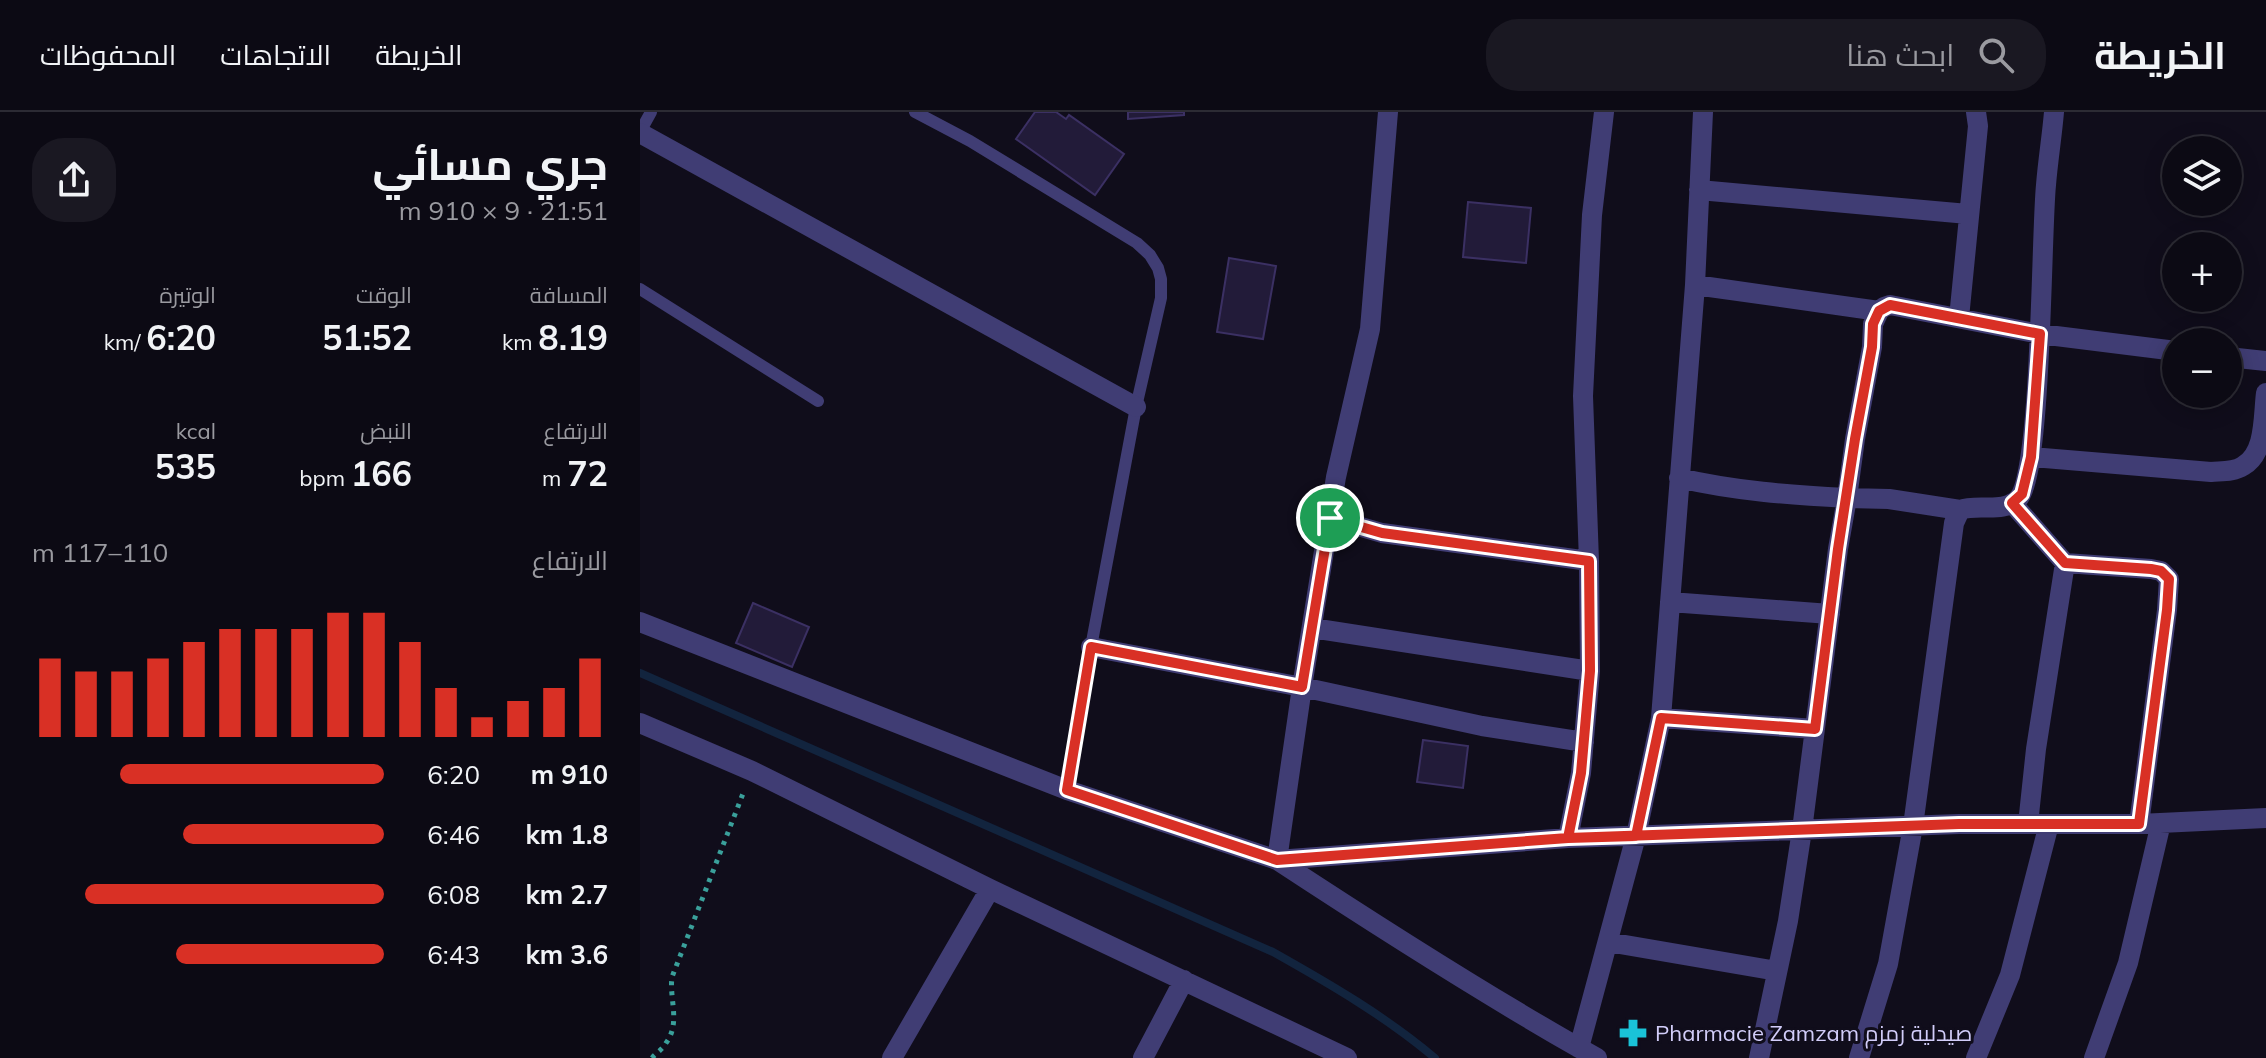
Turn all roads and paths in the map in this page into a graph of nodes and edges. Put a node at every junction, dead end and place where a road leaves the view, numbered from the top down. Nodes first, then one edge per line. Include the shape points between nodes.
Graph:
1 (651, 112) edge
2 (915, 112) edge
3 (1388, 112) edge
4 (1604, 112) edge
5 (1703, 112) edge
6 (1976, 112) edge
7 (2054, 112) edge
8 (640, 132) edge
9 (1699, 190) junction
10 (1968, 214) junction
11 (1695, 285) junction
12 (640, 289) edge
13 (1879, 311) junction
14 (1959, 318) junction
15 (2040, 334) junction
16 (2162, 349) edge
17 (2242, 358) edge
18 (2266, 361) edge
19 (2266, 393) edge
20 (818, 401) dead end
21 (1136, 407) junction
22 (2031, 457) junction
23 (1679, 478) junction
24 (1847, 498) junction
25 (2012, 503) junction
26 (1960, 510) junction
27 (1330, 518) junction
28 (1589, 561) junction
29 (2065, 563) junction
30 (1670, 602) junction
31 (1830, 614) junction
32 (640, 622) edge
33 (1312, 628) junction
34 (1091, 647) junction
35 (1590, 671) junction
36 (1302, 687) junction
37 (1661, 718) junction
38 (640, 723) edge
39 (1815, 729) junction
40 (1584, 742) junction
41 (752, 771) junction
42 (1067, 790) junction
43 (2266, 818) edge
44 (2161, 823) junction
45 (2028, 824) junction
46 (2049, 824) junction
47 (2139, 824) junction
48 (1913, 826) junction
49 (1802, 830) junction
50 (1636, 836) junction
51 (1568, 838) junction
52 (1277, 860) junction
53 (990, 889) junction
54 (1608, 942) junction
55 (1777, 971) junction
56 (1184, 980) junction
57 (1588, 1053) edge
58 (652, 1058) edge
59 (892, 1058) edge
60 (1143, 1058) edge
61 (1347, 1058) edge
62 (1759, 1058) edge
63 (1859, 1058) edge
64 (1976, 1058) edge
65 (2094, 1058) edge

1 - 8 lane
2 - 21 lane via 1150,255 1161,279 1161,298
3 - 27 street via 1370,329
4 - 28 street via 1592,215 1583,396
5 - 9 street
6 - 10 street
7 - 15 street via 2045,185
8 - 21 street
9 - 10 street
9 - 11 street
10 - 14 street
11 - 13 street
11 - 23 street
12 - 20 lane
13 - 14 street via 1890,305
13 - 24 street
14 - 15 street
15 - 16 street
15 - 22 street
17 - 18 street
19 - 22 street via 2256,452 2244,466 2229,471
21 - 34 lane
22 - 25 street via 2022,494
23 - 24 street via 1782,495
23 - 30 street
24 - 26 street
24 - 31 street
25 - 26 street
25 - 29 street
26 - 48 street via 1954,523
27 - 28 street via 1382,533
27 - 33 street
28 - 35 street
29 - 45 street
29 - 47 street via 2151,569 2169,579
30 - 31 street
30 - 37 street
31 - 39 street
32 - 42 street
33 - 35 street
33 - 36 street
34 - 36 street
34 - 42 lane
35 - 40 street
36 - 40 street
36 - 52 street
37 - 39 street
37 - 50 street
38 - 41 street
39 - 49 street
40 - 51 street
41 - 53 street
41 - 58 path via 672,977 670,1035
42 - 52 street
43 - 44 street
44 - 47 street
44 - 65 street via 2128,963
45 - 46 street
45 - 48 street
46 - 47 street
46 - 64 street via 2010,975
48 - 49 street
48 - 63 street via 1888,964
49 - 50 street
49 - 55 street
50 - 51 street
50 - 54 street
51 - 52 street
52 - 57 street
53 - 56 street
53 - 59 street
54 - 55 street
54 - 57 street
55 - 62 street
56 - 60 street
56 - 61 street

